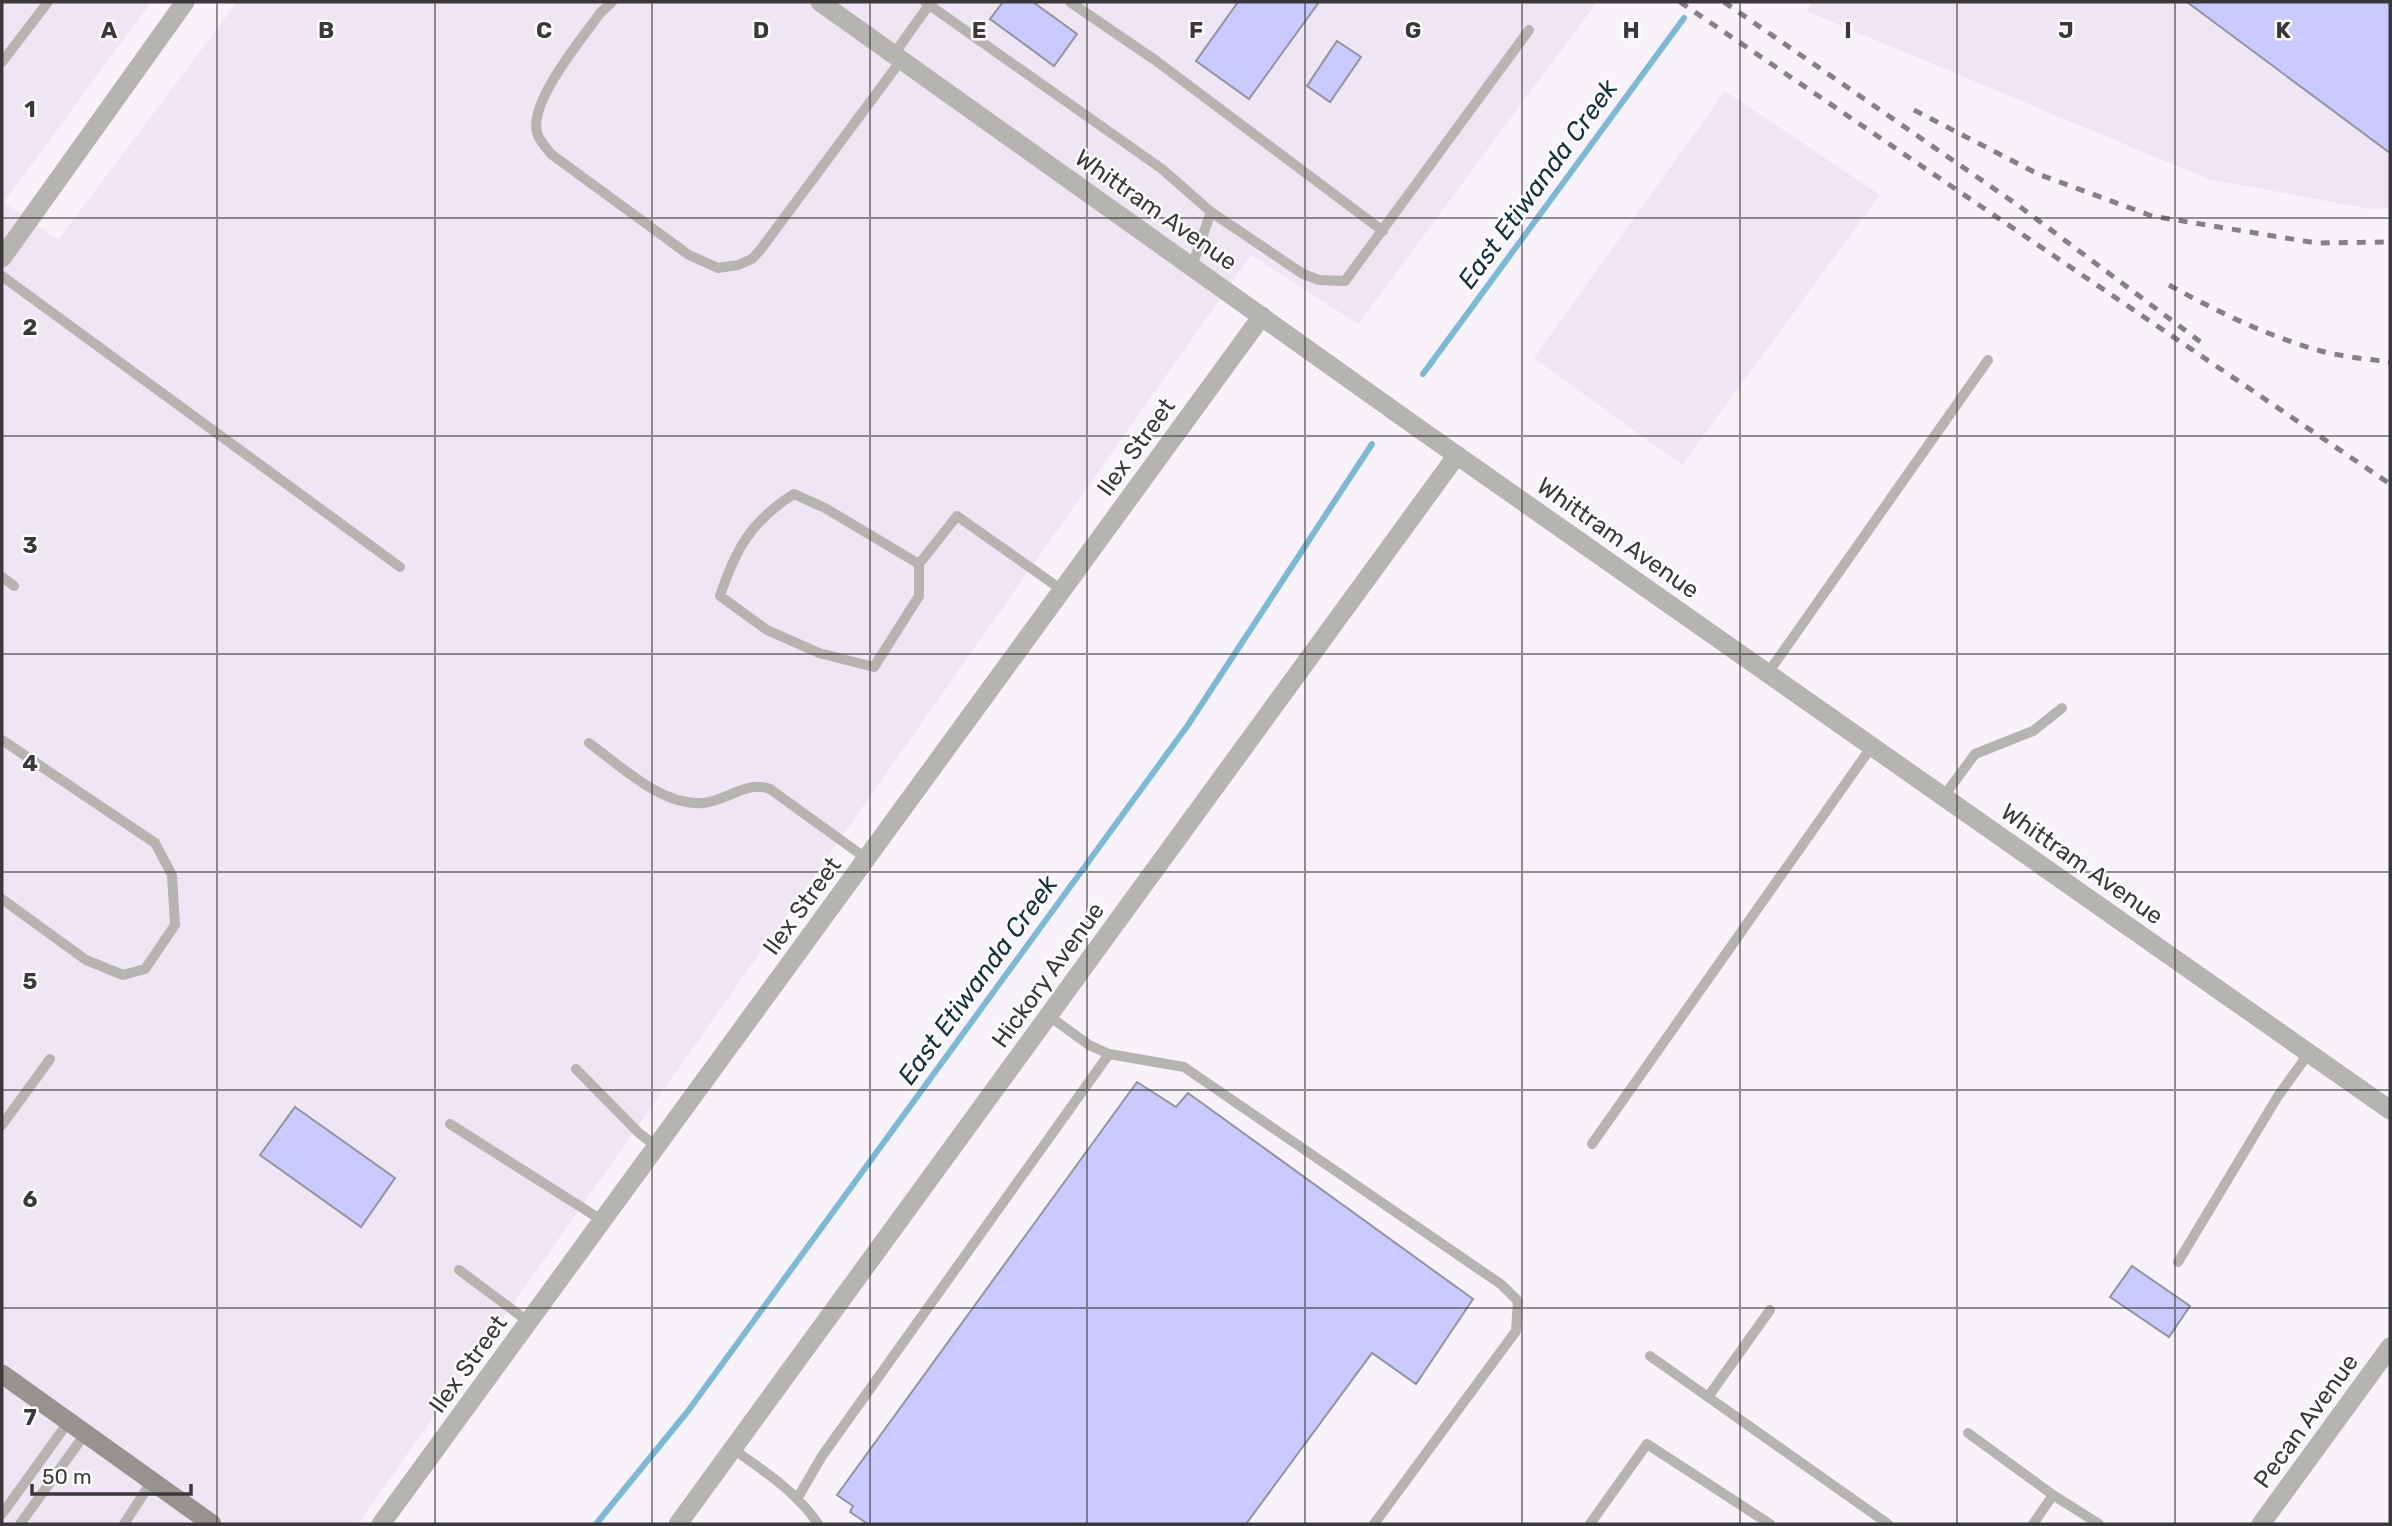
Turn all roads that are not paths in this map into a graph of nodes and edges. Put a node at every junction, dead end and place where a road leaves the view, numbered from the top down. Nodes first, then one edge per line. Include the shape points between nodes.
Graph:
1 (48, 2) edge
2 (185, 2) edge
3 (611, 2) edge
4 (820, 2) edge
5 (1070, 2) edge
6 (928, 3) edge
7 (1529, 30) dead end
8 (898, 57) junction
9 (2, 62) edge
10 (1211, 212) junction
11 (1383, 231) junction
12 (2, 258) edge
13 (1192, 266) junction
14 (2, 276) edge
15 (1262, 316) junction
16 (1988, 360) dead end
17 (1457, 455) junction
18 (919, 565) junction
19 (400, 567) dead end
20 (2, 577) edge
21 (14, 586) dead end
22 (1062, 590) junction
23 (1768, 673) junction
24 (2062, 708) dead end
25 (2, 740) edge
26 (589, 743) dead end
27 (1872, 746) junction
28 (1944, 796) junction
29 (867, 859) junction
30 (2, 899) edge
31 (1049, 1016) junction
32 (2309, 1053) junction
33 (1109, 1054) junction
34 (50, 1059) dead end
35 (576, 1069) dead end
36 (2390, 1110) edge
37 (450, 1124) dead end
38 (2, 1125) edge
39 (1592, 1144) dead end
40 (657, 1147) junction
41 (603, 1222) junction
42 (2178, 1262) dead end
43 (459, 1270) dead end
44 (1770, 1310) dead end
45 (529, 1322) junction
46 (2390, 1347) edge
47 (1650, 1356) dead end
48 (2, 1374) edge
49 (1708, 1397) junction
50 (69, 1422) junction
51 (1968, 1433) dead end
52 (85, 1434) junction
53 (733, 1449) junction
54 (152, 1481) junction
55 (2053, 1495) junction
56 (797, 1499) junction
57 (2, 1514) edge
58 (20, 1524) edge
59 (124, 1524) edge
60 (211, 1524) edge
61 (381, 1524) edge
62 (678, 1524) edge
63 (818, 1524) edge
64 (1374, 1524) edge
65 (1590, 1524) edge
66 (1770, 1524) edge
67 (1888, 1524) edge
68 (2033, 1524) edge
69 (2099, 1524) edge
70 (2261, 1524) edge

1 - 9 lane
2 - 12 street
3 - 8 lane via 546,91 536,118 537,135 561,162 689,255 718,268 738,265 761,250
4 - 8 street, Whittram Avenue
5 - 11 lane
6 - 8 lane
6 - 10 lane via 1162,169
7 - 11 lane
8 - 13 street, Whittram Avenue
10 - 11 lane via 1303,274 1327,281 1345,281
10 - 13 lane
13 - 15 street, Whittram Avenue
14 - 19 lane
15 - 17 street, Whittram Avenue
15 - 22 street, Ilex Street
16 - 23 lane
17 - 23 street, Whittram Avenue
17 - 31 street, Hickory Avenue
18 - 18 lane via 919,596 874,667 819,653 767,630 720,596 734,555 768,510 794,494
18 - 22 lane via 957,516
20 - 21 lane
22 - 29 street, Ilex Street
23 - 27 street, Whittram Avenue
24 - 28 lane via 2033,731 1975,754
25 - 30 lane via 155,843 172,875 175,925 145,969 123,975 86,960
26 - 29 lane via 648,786 686,802 704,803 752,786 770,789
27 - 28 street, Whittram Avenue
27 - 39 lane
28 - 32 street, Whittram Avenue
29 - 40 street, Ilex Street
31 - 33 lane
31 - 53 street, Hickory Avenue
32 - 36 street, Whittram Avenue
32 - 42 lane
33 - 56 lane via 822,1456
33 - 64 lane via 1184,1067 1502,1285 1518,1301 1516,1331
34 - 38 lane
35 - 40 lane
37 - 41 lane
40 - 41 street, Ilex Street
41 - 45 street, Ilex Street
43 - 45 lane
44 - 49 lane
45 - 61 street, Ilex Street
46 - 70 street, Pecan Avenue
47 - 49 lane
48 - 50 main road
49 - 67 lane
50 - 52 main road
50 - 57 lane
51 - 55 lane
52 - 54 main road
52 - 58 lane
53 - 56 lane
53 - 62 street, Hickory Avenue
54 - 59 lane
54 - 60 main road
55 - 68 lane
55 - 69 lane
56 - 63 lane
65 - 66 lane via 1647,1444

